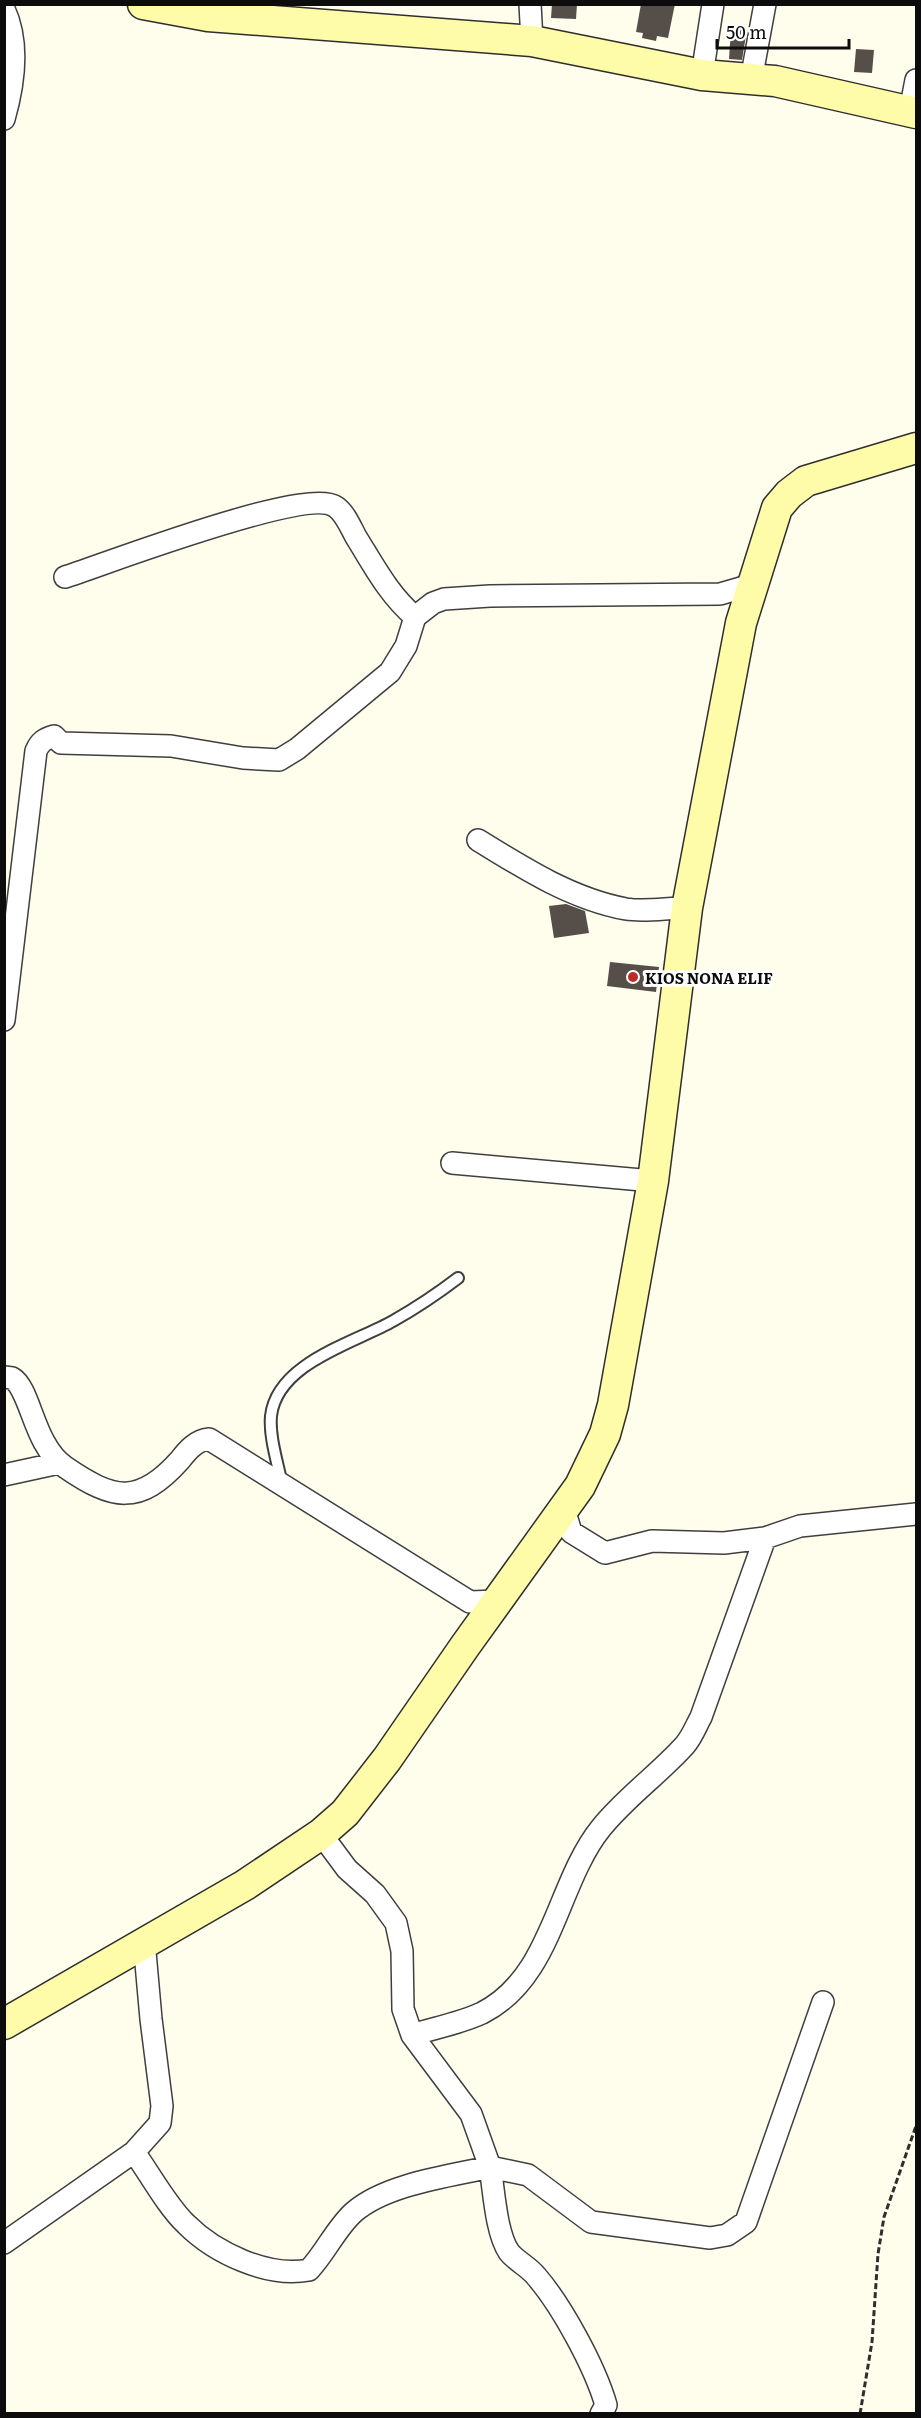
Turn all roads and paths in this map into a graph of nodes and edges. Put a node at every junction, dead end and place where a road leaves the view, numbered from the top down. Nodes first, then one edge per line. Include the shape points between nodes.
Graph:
1 (143, 4) edge
2 (530, 4) edge
3 (713, 4) edge
4 (765, 4) edge
5 (4, 9) edge
6 (532, 41) junction
7 (702, 75) junction
8 (751, 80) junction
9 (916, 80) edge
10 (913, 112) edge
11 (4, 119) edge
12 (916, 448) edge
13 (65, 577) dead end
14 (751, 585) junction
15 (415, 617) junction
16 (478, 840) dead end
17 (687, 908) junction
18 (4, 1020) edge
19 (452, 1163) dead end
20 (653, 1181) junction
21 (458, 1278) dead end
22 (4, 1377) edge
23 (59, 1463) junction
24 (4, 1475) edge
25 (282, 1485) junction
26 (564, 1509) junction
27 (916, 1514) edge
28 (765, 1538) junction
29 (496, 1601) junction
30 (321, 1834) junction
31 (144, 1941) junction
32 (823, 2002) dead end
33 (4, 2024) edge
34 (412, 2035) junction
35 (916, 2126) edge
36 (134, 2152) junction
37 (490, 2167) junction
38 (4, 2243) edge
39 (602, 2414) edge
40 (860, 2414) edge

1 - 6 street via 208,16
2 - 6 street
3 - 7 street
4 - 8 street
5 - 11 street via 15,45
6 - 7 street
7 - 8 street
8 - 10 street via 807,88
9 - 10 street
12 - 14 street via 806,481 789,494 777,508
13 - 15 street via 251,516 315,502 327,503 341,512 394,598
14 - 15 street via 720,594 464,597 433,603
14 - 17 street
15 - 18 street via 406,646 390,672 297,749 279,759 243,758 171,746 61,743 54,736 39,743
16 - 17 street via 531,873 584,896 627,909
17 - 20 street
19 - 20 street
20 - 26 street via 613,1405 594,1460
21 - 25 lane via 426,1302 333,1349 294,1374 280,1394 272,1416
22 - 23 street via 19,1384 40,1437
23 - 24 street
23 - 25 street via 102,1486 134,1494 145,1490 192,1447 209,1439
25 - 29 street via 470,1602
26 - 28 street via 572,1532 605,1553 652,1541 696,1545
26 - 29 street
27 - 28 street via 800,1526
28 - 34 street via 701,1717 687,1743 602,1826 588,1845 546,1939 524,1977 482,2013
29 - 30 street via 387,1759 345,1813
30 - 31 street via 244,1885
30 - 34 street via 396,1923 402,1951 403,2009
31 - 33 street
31 - 36 street via 162,2115 157,2129
32 - 37 street via 751,2212 735,2231 710,2238 591,2222 528,2175
34 - 37 street via 471,2114
35 - 40 path via 885,2217
36 - 37 street via 186,2224 221,2250 288,2272 309,2270 355,2211 382,2195
36 - 38 street
37 - 39 street via 506,2244 536,2276 576,2337 602,2393 606,2405

